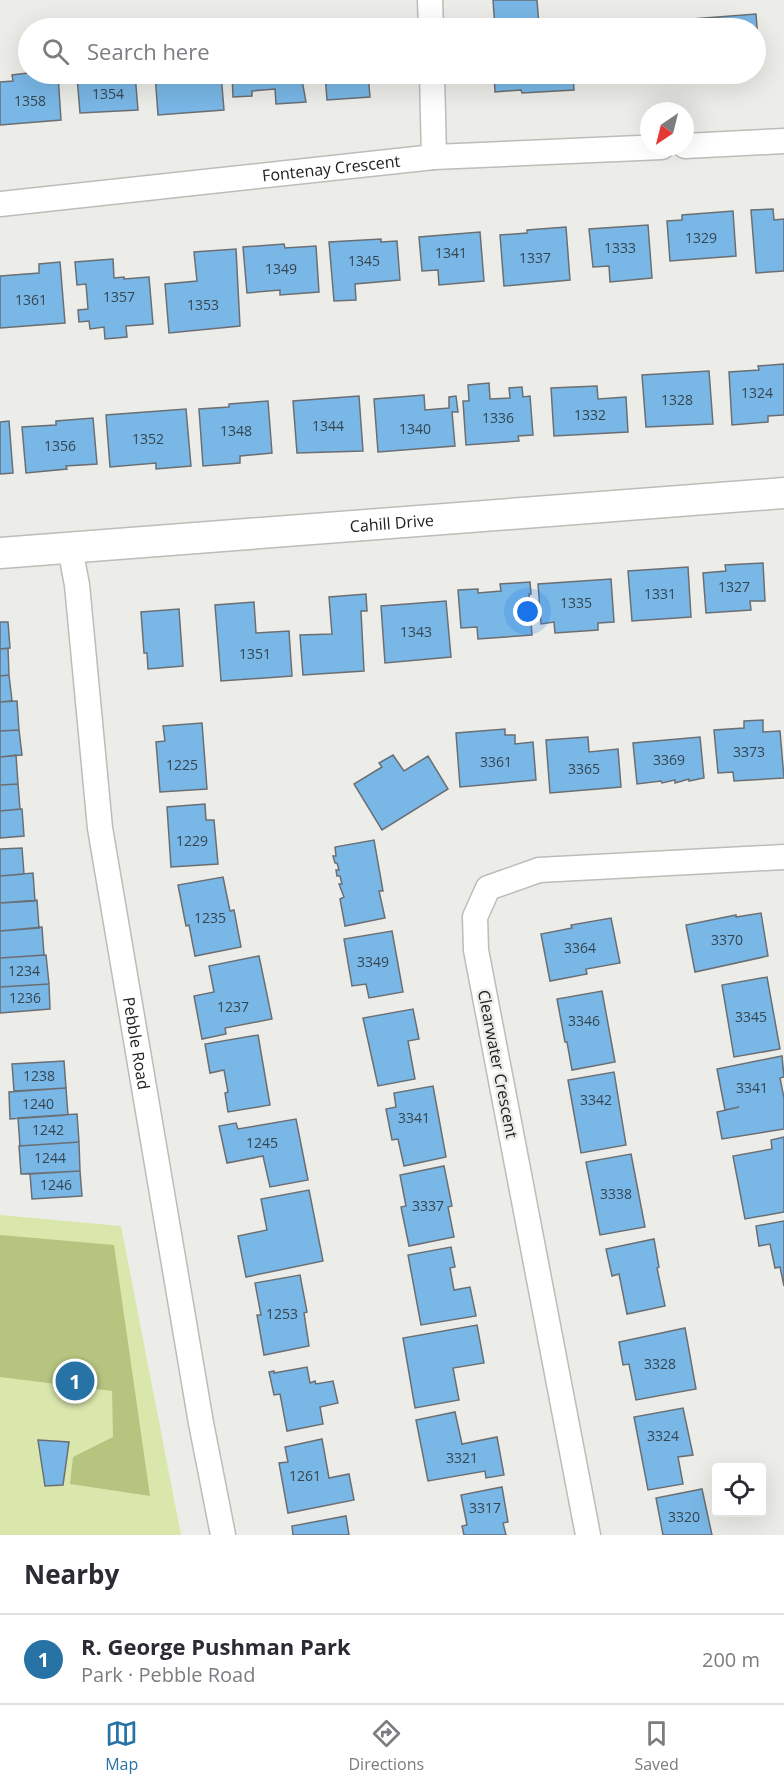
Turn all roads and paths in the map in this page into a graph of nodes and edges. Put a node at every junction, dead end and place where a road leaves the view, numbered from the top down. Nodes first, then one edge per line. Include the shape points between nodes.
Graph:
1 (430, 0) edge
2 (431, 18) edge
3 (432, 84) edge
4 (784, 141) edge
5 (694, 146) edge
6 (640, 148) edge
7 (434, 157) junction
8 (0, 204) edge
9 (784, 494) edge
10 (70, 548) junction
11 (0, 554) edge
12 (784, 857) edge
13 (223, 1535) edge
14 (588, 1535) edge

1 - 2 street
3 - 7 street
4 - 5 street
6 - 7 street, Fontenay Crescent
7 - 8 street, Fontenay Crescent
9 - 10 street, Cahill Drive
10 - 11 street, Cahill Drive
10 - 13 street, Pebble Road via 77,585 100,828
12 - 14 street, Clearwater Crescent via 539,870 488,888 475,916 476,950

